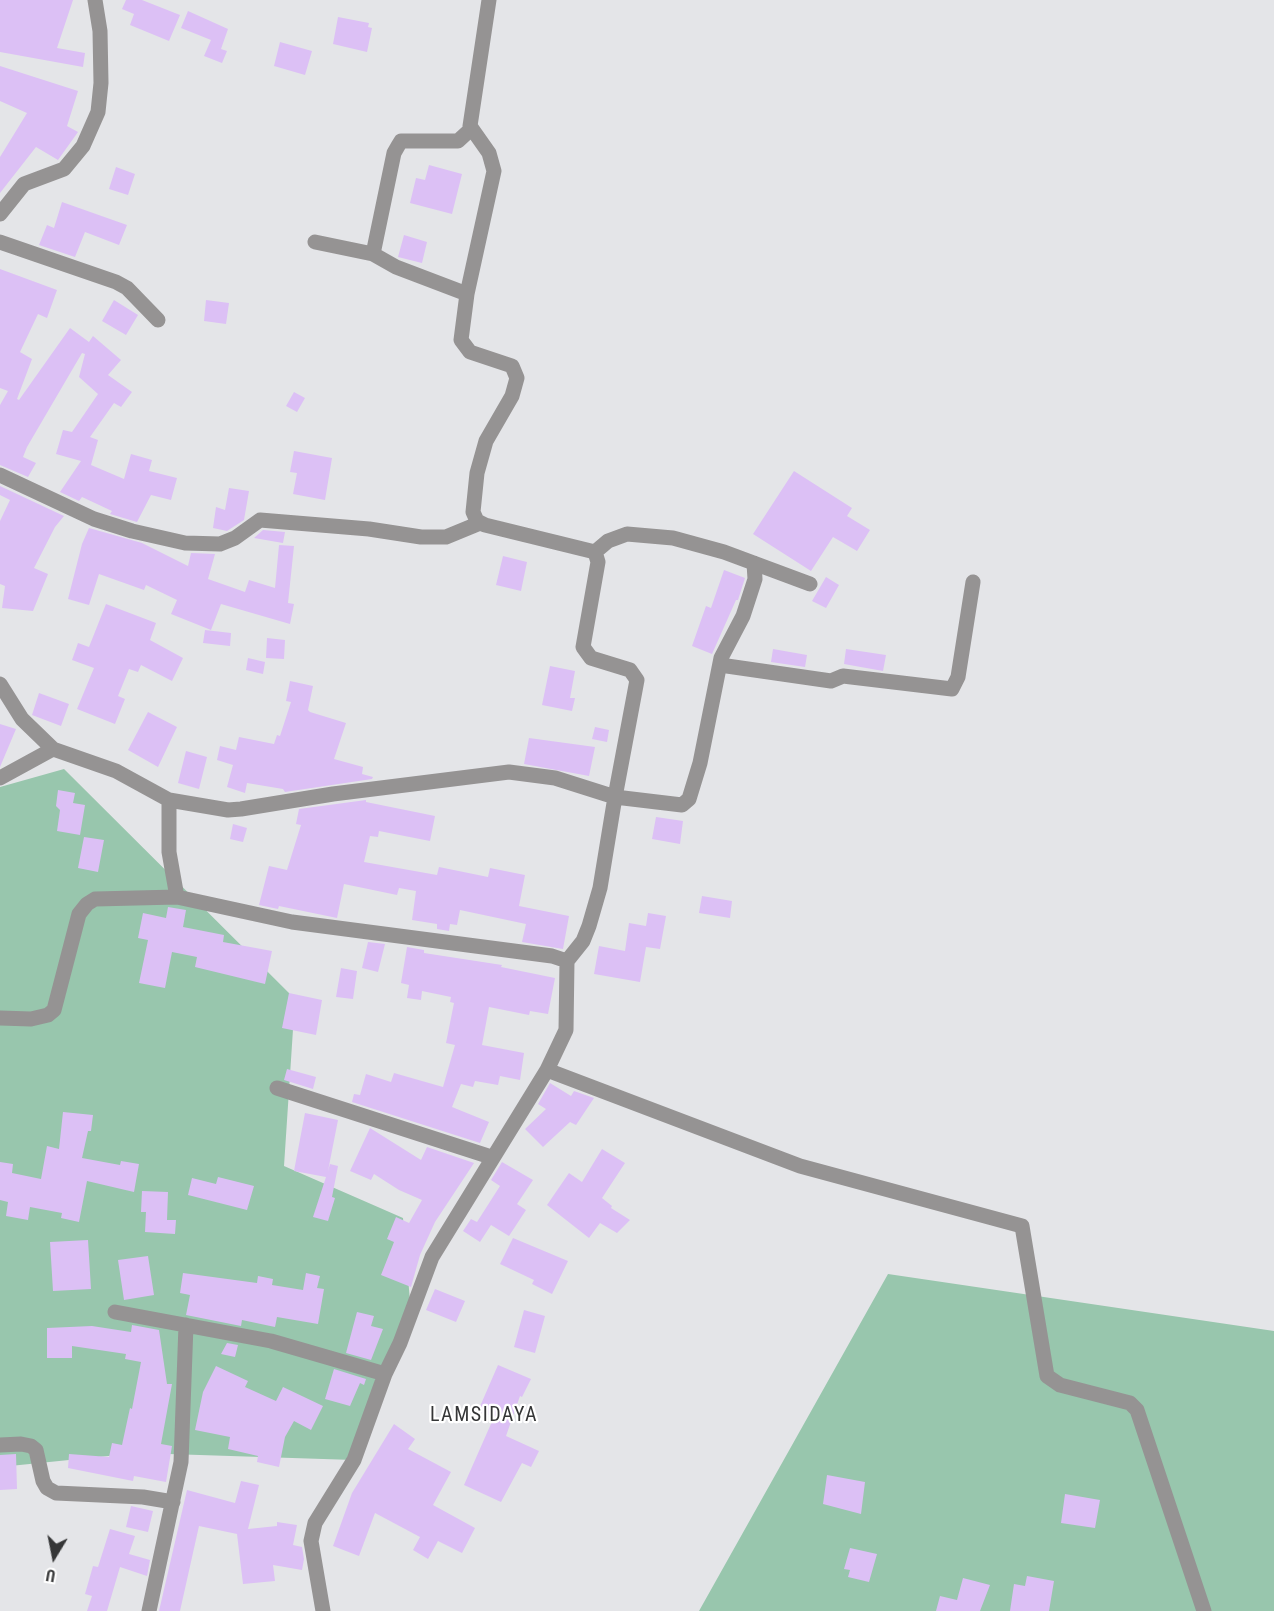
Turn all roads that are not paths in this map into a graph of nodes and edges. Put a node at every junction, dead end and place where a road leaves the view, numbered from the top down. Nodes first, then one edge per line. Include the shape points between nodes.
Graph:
1 (94, 0) edge
2 (489, 0) edge
3 (471, 129) junction
4 (0, 214) edge
5 (0, 242) edge
6 (315, 242) dead end
7 (373, 254) junction
8 (467, 294) junction
9 (158, 320) dead end
10 (0, 476) edge
11 (480, 523) junction
12 (595, 552) junction
13 (754, 563) junction
14 (973, 582) dead end
15 (810, 584) dead end
16 (720, 665) junction
17 (0, 684) edge
18 (53, 749) junction
19 (0, 778) edge
20 (615, 797) junction
21 (169, 800) junction
22 (177, 897) junction
23 (567, 961) junction
24 (0, 1018) edge
25 (547, 1070) junction
26 (277, 1088) dead end
27 (491, 1156) junction
28 (115, 1312) dead end
29 (186, 1326) junction
30 (384, 1374) junction
31 (0, 1445) edge
32 (173, 1502) junction
33 (149, 1611) edge
34 (323, 1611) edge
35 (1204, 1611) edge

1 - 4 street via 100,31 98,112 87,137 64,169 24,184
2 - 3 street
3 - 7 street via 458,141 401,141 394,153
3 - 8 street via 489,153 494,171
5 - 9 street via 116,282
6 - 7 street
7 - 8 street
8 - 11 street via 462,344 470,352 512,366 517,378 512,396 486,441 477,473 473,512
10 - 11 street via 94,519 185,543 220,544 260,520 421,537 446,537
11 - 12 street
12 - 13 street via 616,537 642,534 673,538
12 - 20 street via 598,562 583,648 591,658 630,670 637,680
13 - 15 street
13 - 16 street via 755,579 743,616
14 - 16 street via 958,677 952,689 843,676 831,681
16 - 20 street via 689,799 682,805
17 - 18 street via 22,718
18 - 19 street
18 - 21 street via 116,771
20 - 21 street via 555,778 509,772 241,809
20 - 23 street via 600,888 589,926
21 - 22 street via 169,852
22 - 23 street via 292,922
22 - 24 street via 95,899 87,904 80,914 54,1010 40,1017
23 - 25 street via 566,1030
25 - 27 street
25 - 35 street via 800,1166 1022,1226 1047,1376 1060,1385 1130,1403 1137,1410
26 - 27 street
27 - 30 street via 432,1257 400,1344
28 - 29 street
29 - 30 street via 281,1343
29 - 32 street via 181,1462
30 - 34 street via 354,1460 312,1533
31 - 32 street via 21,1444 36,1450 43,1481 56,1493
32 - 33 street

